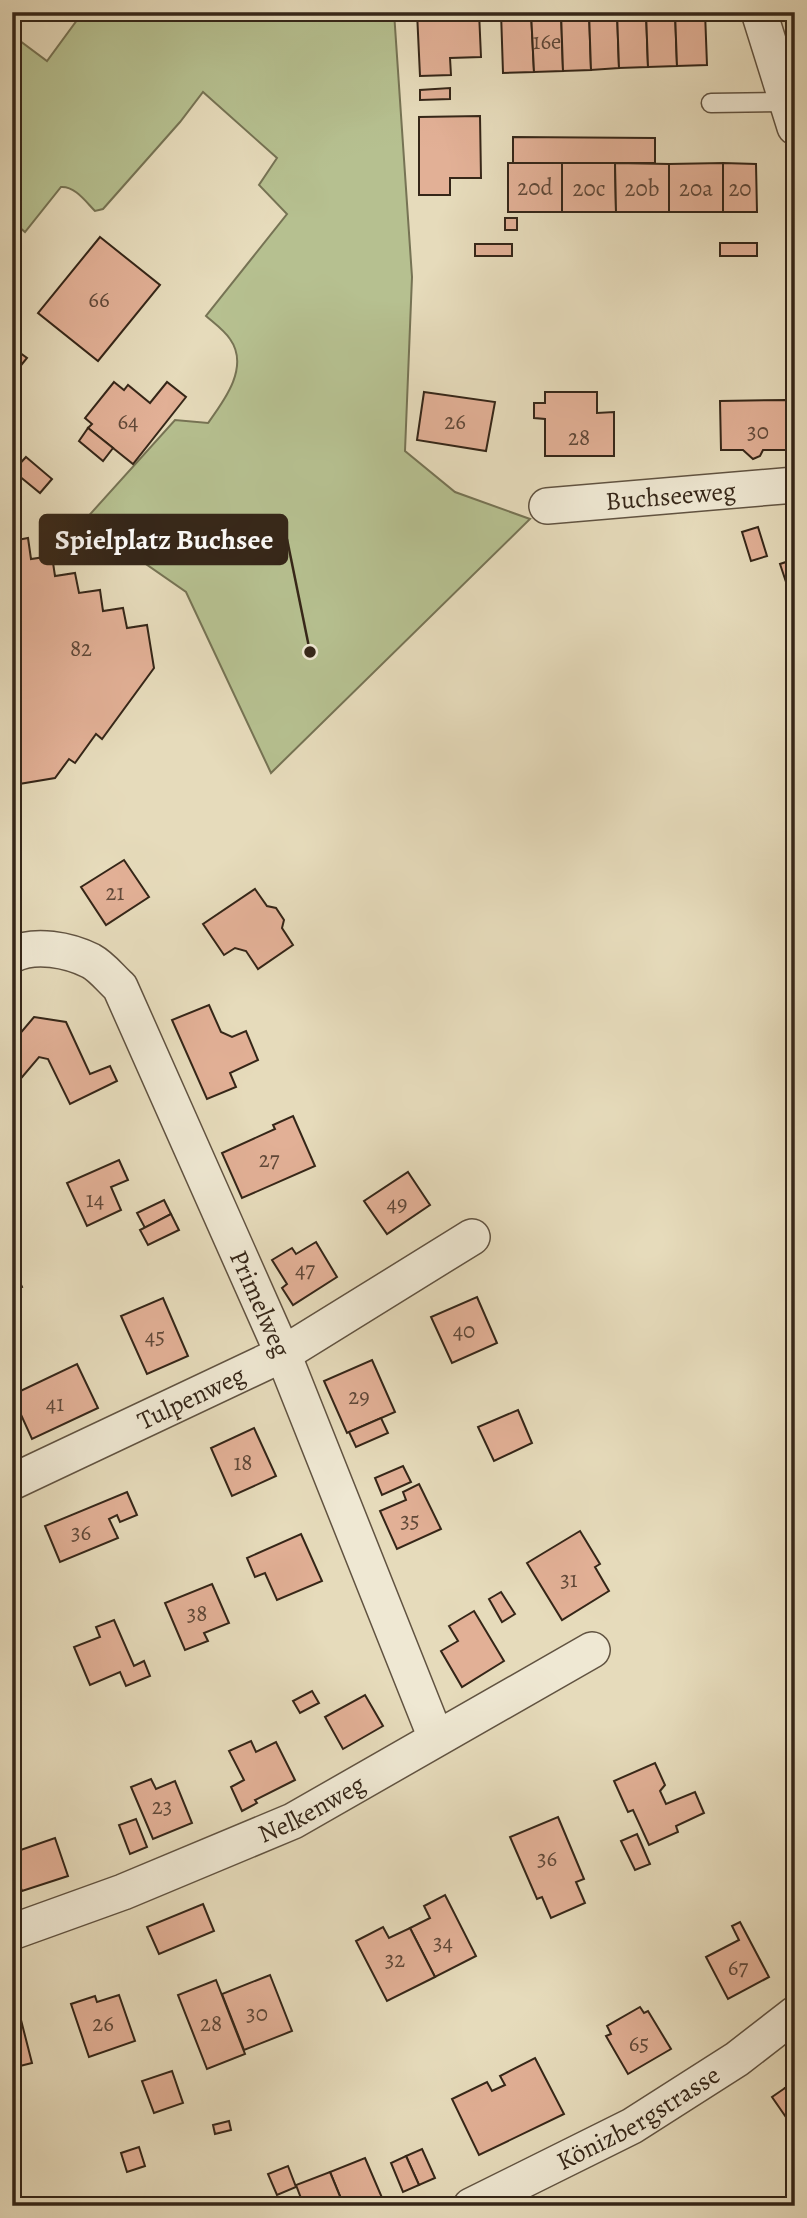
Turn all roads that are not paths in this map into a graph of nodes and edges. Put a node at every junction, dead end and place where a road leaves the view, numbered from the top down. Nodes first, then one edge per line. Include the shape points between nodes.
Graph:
1 (759, 12) edge
2 (711, 103) dead end
3 (791, 115) edge
4 (795, 485) edge
5 (547, 506) dead end
6 (12, 955) edge
7 (472, 1237) dead end
8 (283, 1354) junction
9 (12, 1482) edge
10 (592, 1650) dead end
11 (436, 1738) junction
12 (12, 1932) edge
13 (795, 2014) edge
14 (471, 2206) edge

1 - 3 street
2 - 3 lane
4 - 5 street, Buchseeweg
6 - 8 street, Primelweg via 20,950 57,949 93,962 120,987
7 - 8 street, Tulpenweg
8 - 9 street, Tulpenweg
8 - 11 street, Primelweg
10 - 11 street, Nelkenweg
11 - 12 street, Nelkenweg via 293,1821 123,1892
13 - 14 street, Könizbergstrasse via 737,2059 632,2126

